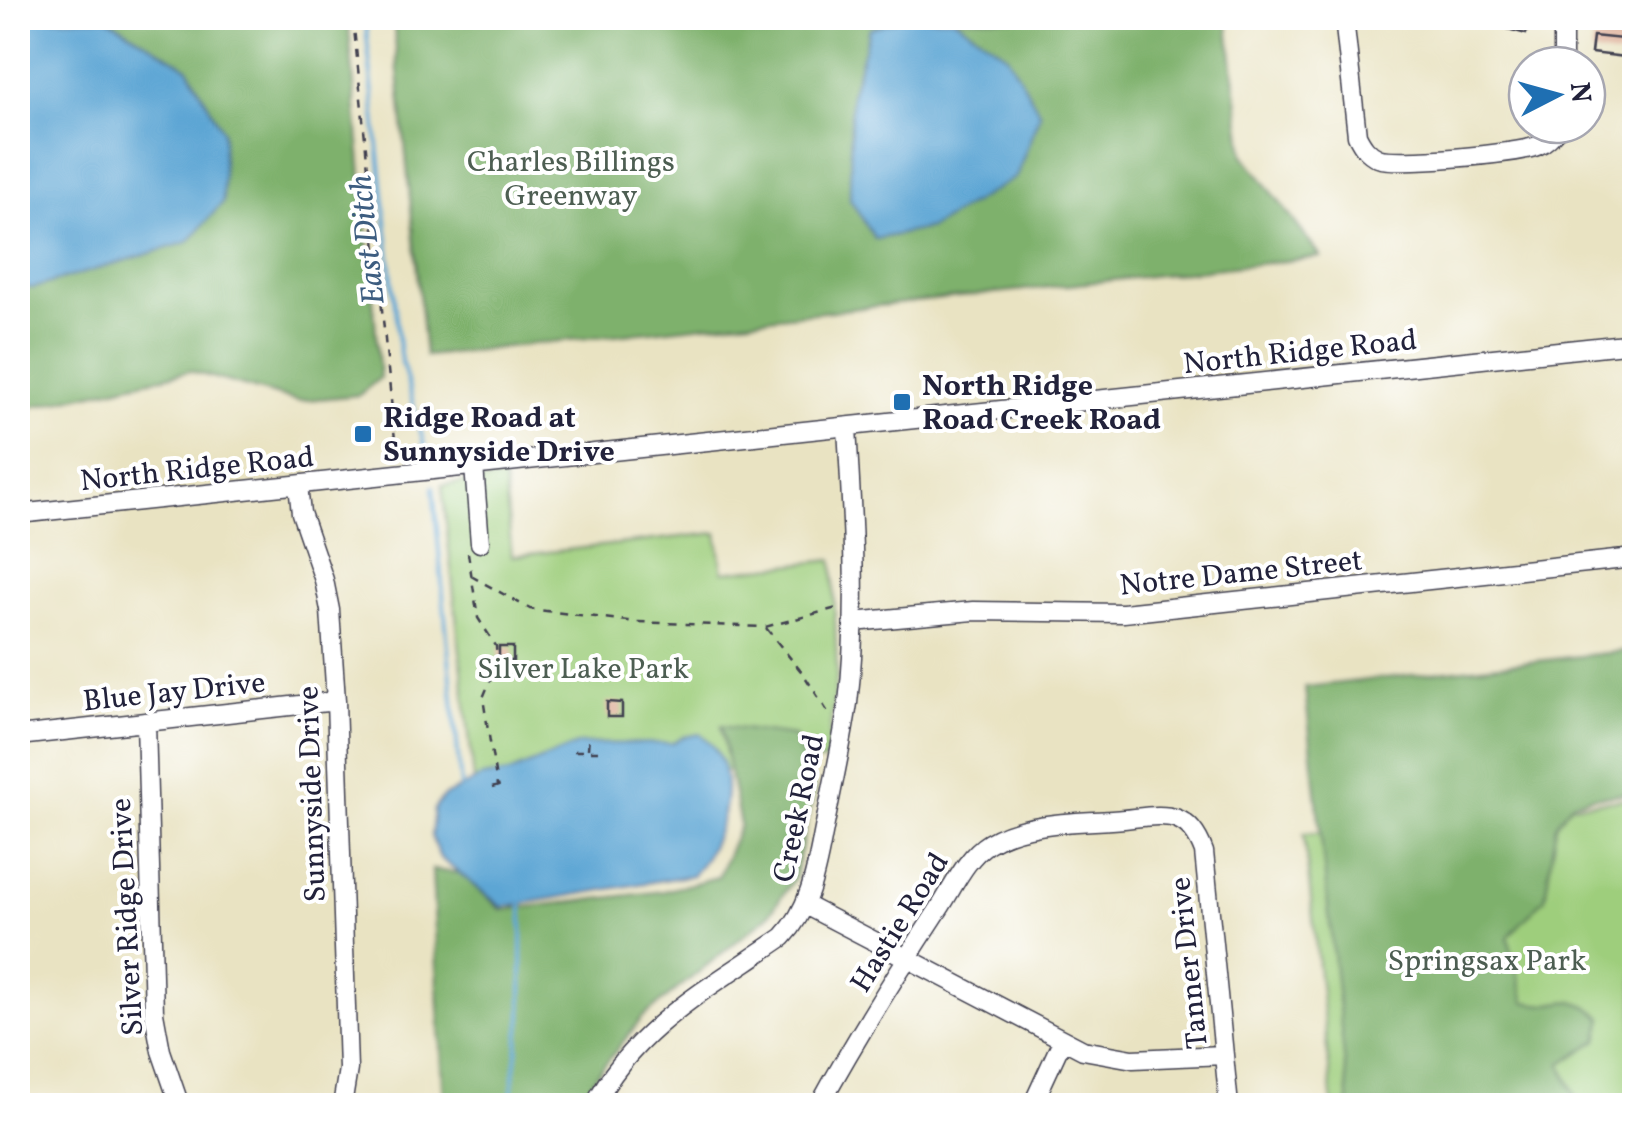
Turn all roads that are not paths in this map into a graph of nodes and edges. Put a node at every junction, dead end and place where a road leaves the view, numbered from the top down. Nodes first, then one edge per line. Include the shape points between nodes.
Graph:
1 (1344, 18) edge
2 (1563, 18) edge
3 (1563, 45) edge
4 (1535, 145) edge
5 (1634, 343) edge
6 (847, 427) junction
7 (474, 466) junction
8 (298, 485) junction
9 (18, 514) edge
10 (473, 547) road end
11 (1634, 558) edge
12 (853, 622) junction
13 (336, 702) junction
14 (146, 722) junction
15 (18, 736) edge
16 (1186, 822) joint
17 (805, 906) junction
18 (906, 959) junction
19 (1062, 1041) junction
20 (1224, 1055) junction
21 (180, 1106) edge
22 (342, 1106) edge
23 (594, 1106) edge
24 (820, 1106) edge
25 (1032, 1106) edge
26 (1230, 1106) edge

1 - 4 street via 1357,135 1373,156 1396,162
2 - 3 street
5 - 6 street, North Ridge Road
6 - 7 street, North Ridge Road
6 - 12 street, Creek Road
7 - 8 street, North Ridge Road
7 - 10 street
8 - 9 street, North Ridge Road
8 - 13 street, Sunnyside Drive via 330,610
11 - 12 street, Notre Dame Street via 1124,614 972,610
12 - 17 street, Creek Road via 842,734
13 - 14 street, Blue Jay Drive
13 - 22 street, Sunnyside Drive via 348,1069
14 - 15 street, Blue Jay Drive
14 - 21 street, Silver Ridge Drive via 154,1013
16 - 18 street, Hastie Road via 1160,815 1054,826 988,843
16 - 20 street, Tanner Drive via 1204,852
17 - 18 street
17 - 23 street, Creek Road via 783,937 658,1024
18 - 19 street
18 - 24 street, Hastie Road
19 - 20 street via 1133,1059
19 - 25 street
20 - 26 street, Tanner Drive

